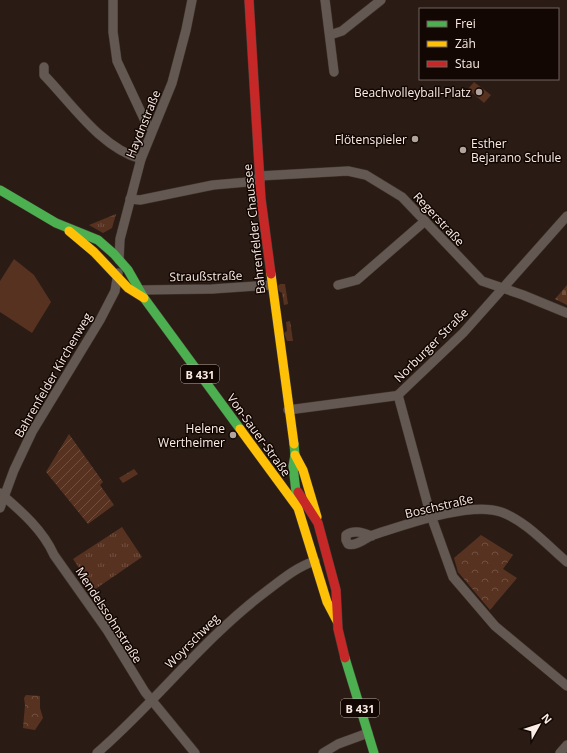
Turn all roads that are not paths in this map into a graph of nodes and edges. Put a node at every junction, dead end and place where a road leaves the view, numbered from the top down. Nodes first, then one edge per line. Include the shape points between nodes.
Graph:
1 (113, 0) edge
2 (192, 0) edge
3 (248, 0) edge
4 (325, 0) edge
5 (381, 0) edge
6 (330, 35) junction
7 (44, 67) dead end
8 (334, 72) dead end
9 (152, 129) junction
10 (141, 159) junction
11 (259, 179) junction
12 (0, 190) edge
13 (130, 199) junction
14 (567, 216) edge
15 (425, 221) junction
16 (66, 228) junction
17 (94, 252) junction
18 (119, 257) junction
19 (118, 276) junction
20 (338, 284) dead end
21 (272, 285) junction
22 (501, 289) junction
23 (141, 290) junction
24 (567, 313) edge
25 (398, 394) junction
26 (288, 410) junction
27 (256, 449) junction
28 (294, 455) junction
29 (296, 489) junction
30 (2, 494) edge
31 (0, 508) edge
32 (298, 508) junction
33 (433, 518) junction
34 (318, 523) junction
35 (372, 536) dead end
36 (315, 561) junction
37 (567, 562) edge
38 (337, 620) junction
39 (567, 686) edge
40 (151, 702) junction
41 (368, 733) junction
42 (567, 745) edge
43 (97, 753) edge
44 (195, 753) edge
45 (323, 753) edge
46 (374, 753) edge
47 (560, 753) edge

1 - 9 street via 113,32 117,61 146,123
2 - 9 street, Haydnstraße via 172,83
3 - 11 main road, Bahrenfelder Chaussee
4 - 6 street
5 - 6 street via 342,31
6 - 8 street
7 - 10 street via 44,75 90,126 127,155
9 - 10 street, Haydnstraße
10 - 13 street, Haydnstraße
11 - 13 street, Regerstraße via 213,185 140,200
11 - 15 street, Regerstraße via 357,172 402,197
11 - 21 main road, Bahrenfelder Chaussee
12 - 16 main road, Von-Sauer-Straße / B 431
13 - 18 street, Haydnstraße via 120,239
14 - 22 street, Norburger Straße
15 - 20 street via 357,280
15 - 22 street, Regerstraße via 477,277
16 - 17 main road, Von-Sauer-Straße / B 431
16 - 18 main road, Von-Sauer-Straße / B 431 via 101,242
17 - 18 main road
17 - 19 main road, Von-Sauer-Straße / B 431
18 - 19 street
18 - 23 main road, Von-Sauer-Straße / B 431
19 - 23 main road
19 - 23 main road, Von-Sauer-Straße / B 431 via 128,288
19 - 30 street, Bahrenfelder Kirchenweg via 100,320 32,432
21 - 23 street, Straußstraße
21 - 26 main road, Bahrenfelder Chaussee
22 - 24 street, Regerstraße via 523,294
22 - 25 street, Norburger Straße via 463,333
23 - 27 main road, Von-Sauer-Straße / B 431
25 - 26 street
25 - 33 street, Norburger Straße
26 - 28 main road, Bahrenfelder Chaussee
27 - 29 main road, Bahrenfelder Chaussee / B 431 via 283,473
27 - 32 main road, Von-Sauer-Straße / B 431
28 - 29 main road, Bahrenfelder Chaussee
28 - 34 main road, Bahrenfelder Chaussee via 308,484
29 - 32 main road, Bahrenfelder Chaussee
29 - 34 main road, Bahrenfelder Chaussee / B 431
30 - 31 street, Bahrenfelder Kirchenweg
30 - 40 street, Mendelssohnstraße via 28,517 49,543 54,555 107,630
32 - 36 main road, Bahrenfelder Chaussee / B 431
33 - 35 street, Boschstraße
33 - 37 street, Boschstraße via 473,509 488,508 502,512 520,522
33 - 39 street, Norburger Straße via 453,577 495,626
34 - 38 main road, Bahrenfelder Chaussee / B 431 via 336,590
36 - 38 main road, Bahrenfelder Chaussee / B 431 via 327,602
36 - 40 street, Woyrschweg via 299,567 232,619 198,650
38 - 41 main road, Bahrenfelder Chaussee / B 431 via 346,663
40 - 43 street, Woyrschweg
40 - 44 street, Mendelssohnstraße
41 - 45 street via 342,742
41 - 46 main road, Bahrenfelder Chaussee / B 431
42 - 47 street

